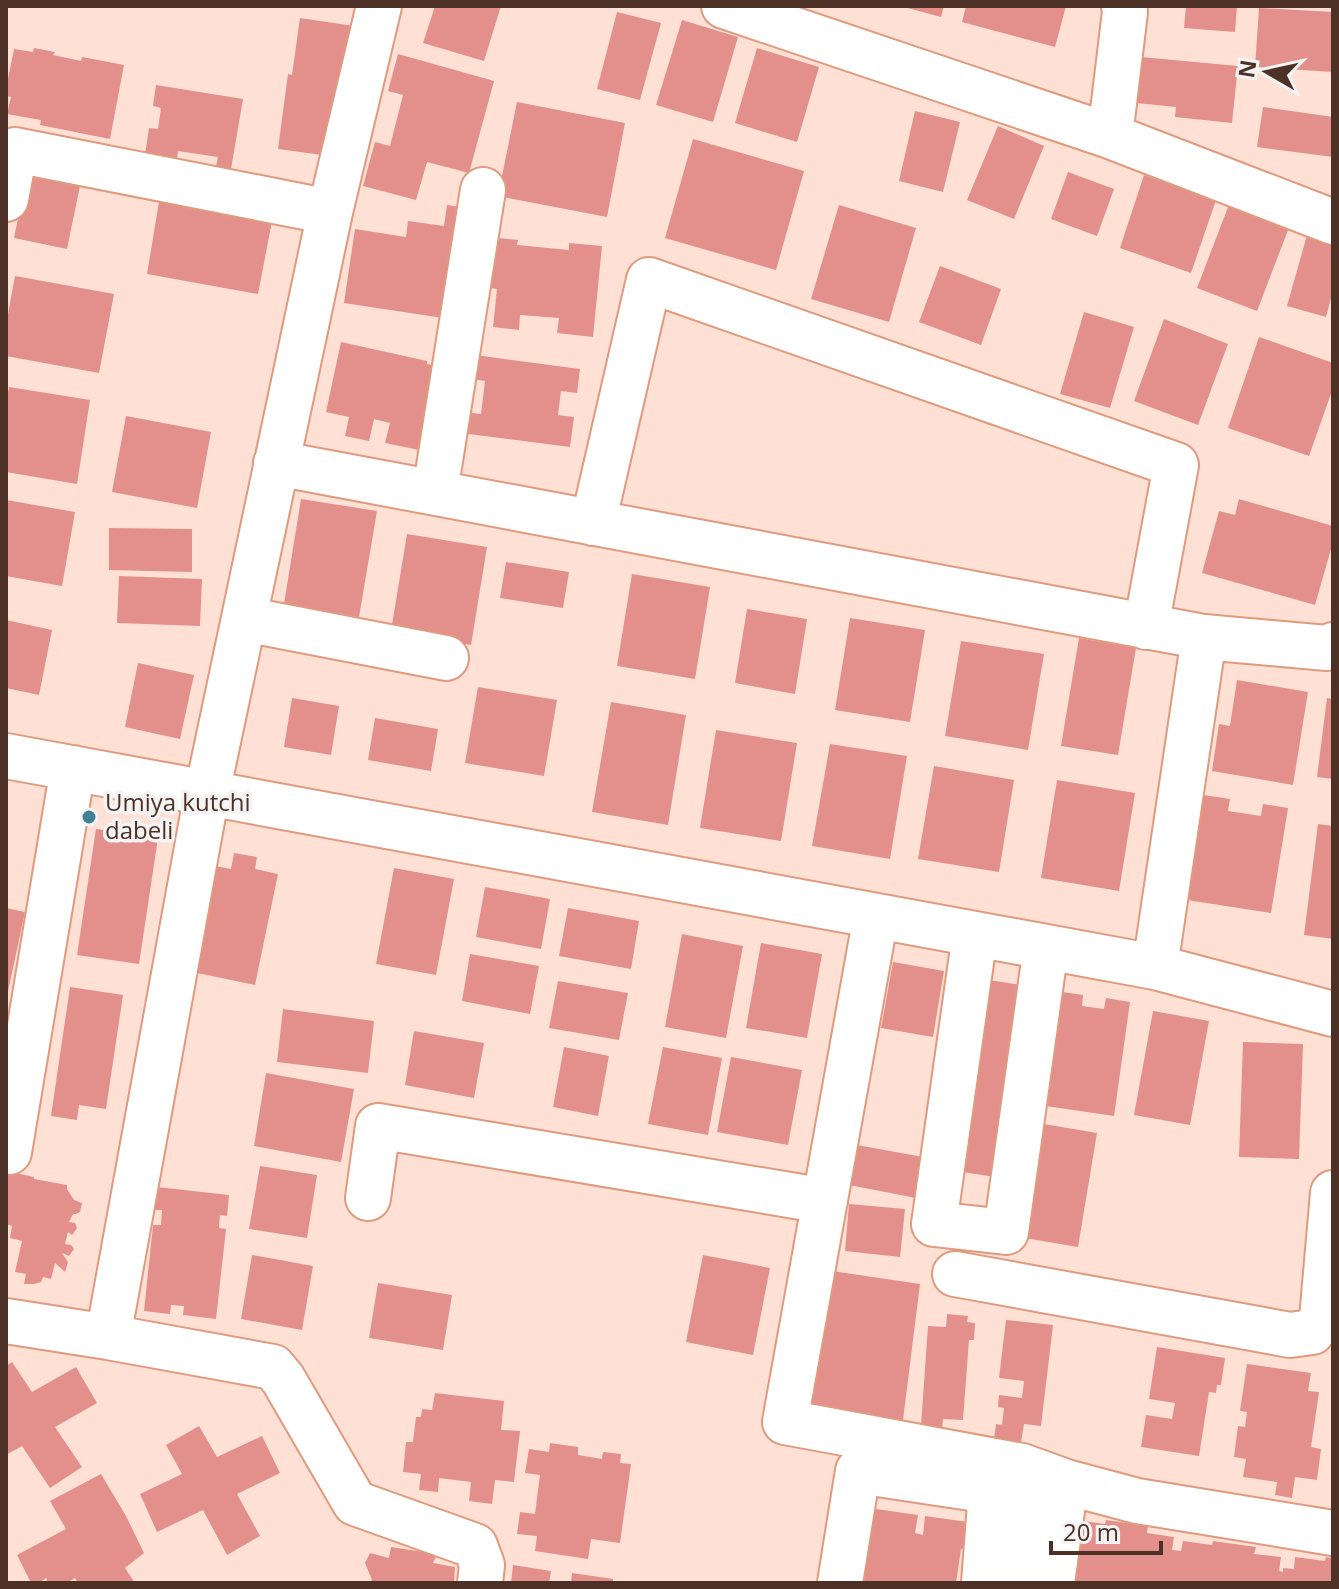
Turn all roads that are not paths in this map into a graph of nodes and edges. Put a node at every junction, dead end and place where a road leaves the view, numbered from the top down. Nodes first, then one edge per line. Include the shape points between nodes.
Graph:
1 (379, 6) edge
2 (724, 6) edge
3 (1124, 6) edge
4 (1110, 136) junction
5 (483, 190) dead end
6 (6, 199) edge
7 (330, 212) junction
8 (1333, 222) edge
9 (276, 463) junction
10 (435, 492) junction
11 (593, 523) junction
12 (244, 619) junction
13 (1146, 627) junction
14 (1204, 637) junction
15 (1333, 645) edge
16 (446, 658) dead end
17 (6, 756) edge
18 (73, 768) junction
19 (207, 793) junction
20 (876, 916) junction
21 (975, 934) junction
22 (1046, 947) junction
23 (1155, 967) junction
24 (1333, 1014) edge
25 (9, 1152) dead end
26 (1333, 1193) edge
27 (368, 1198) dead end
28 (825, 1201) junction
29 (955, 1274) dead end
30 (6, 1321) edge
31 (108, 1337) junction
32 (1022, 1466) junction
33 (1066, 1482) junction
34 (1333, 1533) edge
35 (480, 1583) edge
36 (840, 1583) edge
37 (984, 1583) edge
38 (1017, 1583) edge
39 (1052, 1583) edge

1 - 7 street
2 - 4 street
3 - 4 street
4 - 8 street
5 - 10 street
6 - 7 street via 15,150
7 - 9 street
9 - 10 street
9 - 12 street
10 - 11 street
11 - 13 street
11 - 13 street via 649,280 1176,465
12 - 16 street
12 - 19 street
13 - 14 street
14 - 15 street
14 - 23 street
17 - 18 street
18 - 19 street
18 - 25 street
19 - 20 street
19 - 31 street
20 - 21 street
20 - 28 street
21 - 22 street
21 - 22 street via 934,1224 1006,1232
22 - 23 street
23 - 24 street
26 - 29 street via 1322,1319 1312,1332 1290,1335
27 - 28 street via 378,1126
28 - 32 street via 785,1422
30 - 31 street
31 - 35 street via 273,1367 355,1503 475,1546 482,1565
32 - 33 street
32 - 38 street
33 - 34 street via 1137,1501
33 - 39 street
36 - 37 street via 858,1471 991,1491

